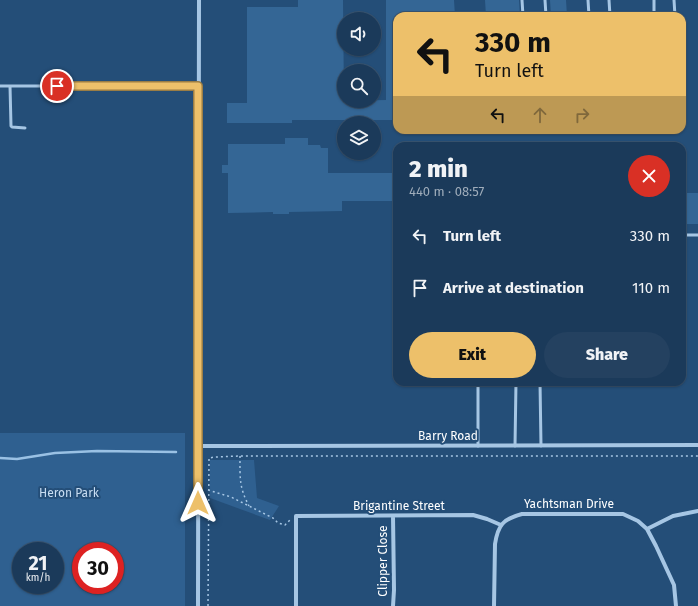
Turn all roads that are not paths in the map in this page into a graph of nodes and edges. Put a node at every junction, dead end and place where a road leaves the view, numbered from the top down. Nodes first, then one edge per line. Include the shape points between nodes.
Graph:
1 (199, 0) edge
2 (522, 0) edge
3 (545, 0) edge
4 (588, 0) edge
5 (609, 0) edge
6 (654, 0) edge
7 (674, 0) edge
8 (523, 12) edge
9 (546, 12) edge
10 (589, 12) edge
11 (610, 12) edge
12 (654, 12) edge
13 (675, 12) edge
14 (0, 86) edge
15 (10, 86) junction
16 (198, 86) junction
17 (25, 128) dead end
18 (686, 235) edge
19 (698, 235) edge
20 (478, 386) edge
21 (516, 386) edge
22 (540, 386) edge
23 (698, 445) edge
24 (198, 446) junction
25 (478, 446) junction
26 (515, 446) junction
27 (541, 446) junction
28 (698, 511) edge
29 (393, 516) junction
30 (501, 525) junction
31 (647, 529) junction
32 (198, 606) edge
33 (296, 606) edge
34 (393, 606) edge
35 (494, 606) edge
36 (676, 606) edge

1 - 16 street
2 - 8 lane
3 - 9 lane
4 - 10 lane
5 - 11 lane
6 - 12 lane
7 - 13 lane
14 - 15 lane
15 - 16 lane
15 - 17 lane via 10,126
16 - 24 street
18 - 19 lane
20 - 25 lane
21 - 26 lane
22 - 27 lane
23 - 27 street, Barry Road
24 - 25 street, Barry Road
24 - 32 street
25 - 26 street, Barry Road
26 - 27 street, Barry Road
28 - 31 street via 673,516
29 - 30 street, Brigantine Street via 473,515
29 - 33 street, Brigantine Street via 296,516
29 - 34 street, Clipper Close
30 - 31 street, Yachtsman Drive via 510,517 522,514 623,514 638,521
30 - 35 street via 494,544
31 - 36 street, Yachtsman Drive via 674,585

